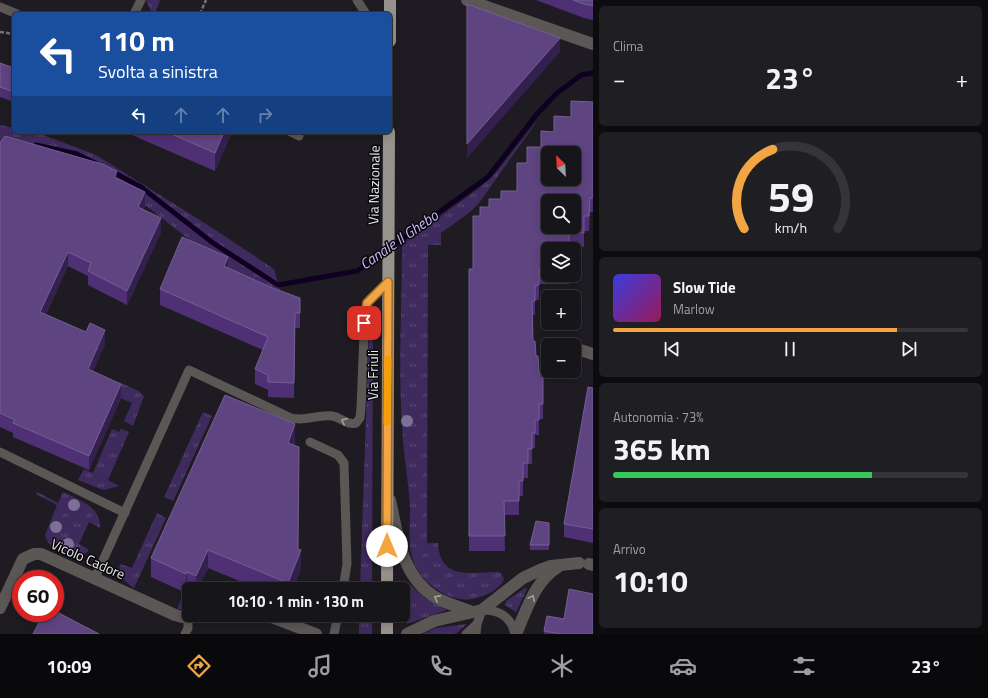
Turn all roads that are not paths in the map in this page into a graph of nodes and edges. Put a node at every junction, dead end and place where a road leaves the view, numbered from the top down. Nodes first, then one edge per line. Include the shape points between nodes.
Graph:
1 (141, 0) edge
2 (357, 0) edge
3 (390, 0) edge
4 (468, 0) edge
5 (0, 7) edge
6 (12, 12) edge
7 (135, 12) edge
8 (365, 12) edge
9 (390, 12) edge
10 (593, 44) edge
11 (389, 135) edge
12 (388, 262) joint
13 (388, 282) junction
14 (581, 350) edge
15 (593, 354) edge
16 (310, 442) dead end
17 (0, 452) edge
18 (388, 488) junction
19 (125, 513) junction
20 (563, 564) junction
21 (587, 564) edge
22 (95, 578) junction
23 (344, 582) edge
24 (387, 582) edge
25 (0, 608) edge
26 (182, 616) edge
27 (477, 616) junction
28 (188, 622) edge
29 (284, 622) edge
30 (337, 622) edge
31 (387, 622) edge
32 (185, 634) edge
33 (316, 634) edge
34 (334, 634) edge
35 (387, 634) edge
36 (407, 634) edge
37 (466, 634) edge
38 (476, 634) edge
39 (515, 634) edge

1 - 7 lane
2 - 8 lane
3 - 9 main road
4 - 10 street
5 - 6 lane
11 - 12 main road, Via Nazionale
12 - 13 main road, Via Friuli
13 - 18 main road, Via Friuli
13 -> 19 lane via 369,300 365,309 361,408 358,421 353,424 332,416 306,420 291,418 189,370
14 - 15 street
16 - 23 lane via 338,455 344,463 347,564
17 - 19 lane
18 - 24 main road, Via Friuli
27 -> 18 street, Via Friuli via 437,598 414,579 403,556
19 - 22 lane
20 - 21 street
20 - 27 street via 551,566 523,578
39 -> 20 street via 542,580
22 - 25 street, Vicolo Cadore via 49,556 28,556 19,565
22 - 26 street, Vicolo Cadore via 175,616
27 - 36 street via 440,620
27 - 37 lane
27 - 38 lane
27 - 39 lane via 502,613 509,620
28 - 32 lane
29 - 33 street
30 - 34 lane
31 - 35 main road

